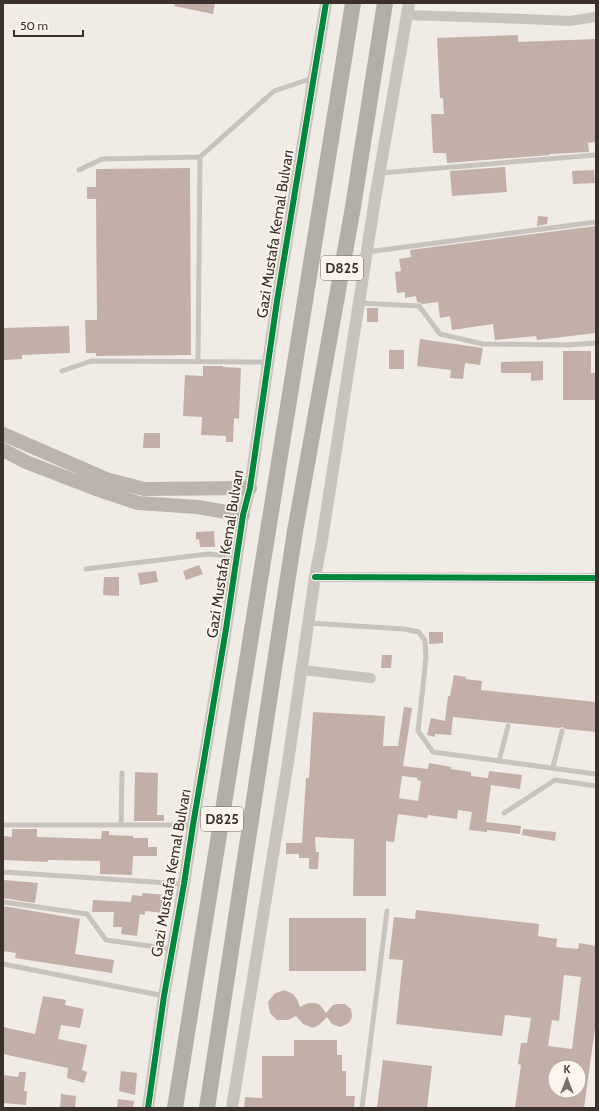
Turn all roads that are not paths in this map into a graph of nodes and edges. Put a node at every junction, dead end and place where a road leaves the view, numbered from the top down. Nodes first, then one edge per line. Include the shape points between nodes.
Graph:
1 (326, 3) edge
2 (354, 3) edge
3 (385, 3) edge
4 (408, 9) edge
5 (596, 17) edge
6 (314, 78) junction
7 (596, 155) edge
8 (200, 157) junction
9 (79, 170) dead end
10 (380, 173) junction
11 (596, 222) edge
12 (367, 252) junction
13 (359, 303) junction
14 (596, 343) edge
15 (198, 362) junction
16 (268, 362) junction
17 (62, 371) dead end
18 (3, 434) edge
19 (3, 450) edge
20 (250, 488) junction
21 (243, 515) junction
22 (237, 557) junction
23 (86, 569) dead end
24 (315, 577) junction
25 (596, 578) edge
26 (309, 623) junction
27 (302, 670) junction
28 (371, 678) dead end
29 (508, 726) dead end
30 (562, 731) dead end
31 (499, 761) junction
32 (553, 767) junction
33 (122, 773) dead end
34 (596, 774) edge
35 (596, 786) edge
36 (504, 813) dead end
37 (3, 825) edge
38 (193, 825) junction
39 (121, 826) junction
40 (3, 872) edge
41 (184, 884) junction
42 (3, 902) edge
43 (387, 911) dead end
44 (172, 949) junction
45 (3, 964) edge
46 (164, 996) junction
47 (148, 1108) edge
48 (175, 1108) edge
49 (207, 1108) edge
50 (232, 1108) edge
51 (362, 1108) edge

1 - 6 street, Gazi Mustafa Kemal Bulvarı
2 - 48 highway, D825
3 - 49 highway, D825 via 353,207 295,532
4 - 5 street via 568,22
4 - 10 street
6 - 8 lane via 274,91
6 - 16 street, Gazi Mustafa Kemal Bulvarı
7 - 10 lane
8 - 9 lane via 102,158
8 - 15 lane
10 - 12 street
11 - 12 lane
12 - 13 street
13 - 14 lane via 419,306 440,334 483,344
13 - 24 street
15 - 16 lane
15 - 17 lane via 92,361
16 - 20 street, Gazi Mustafa Kemal Bulvarı
18 - 20 main road via 106,479 144,489
19 - 21 main road via 96,489 138,503 198,507
20 - 21 street, Gazi Mustafa Kemal Bulvarı
21 - 22 street, Gazi Mustafa Kemal Bulvarı
22 - 23 lane via 208,554
22 - 38 street, Gazi Mustafa Kemal Bulvarı
24 - 25 street
24 - 26 street
26 - 27 street
26 - 31 lane via 419,632 424,641 426,658 418,731 433,752
27 - 28 street
27 - 50 street
29 - 31 lane
30 - 32 lane
31 - 32 lane
32 - 34 lane
33 - 39 lane
35 - 36 lane via 555,780
37 - 39 lane
38 - 39 lane
38 - 41 street, Gazi Mustafa Kemal Bulvarı
40 - 41 lane
41 - 44 street, Gazi Mustafa Kemal Bulvarı
42 - 44 lane via 87,914 106,940
43 - 51 lane
44 - 46 street, Gazi Mustafa Kemal Bulvarı
45 - 46 lane
46 - 47 street, Gazi Mustafa Kemal Bulvarı

